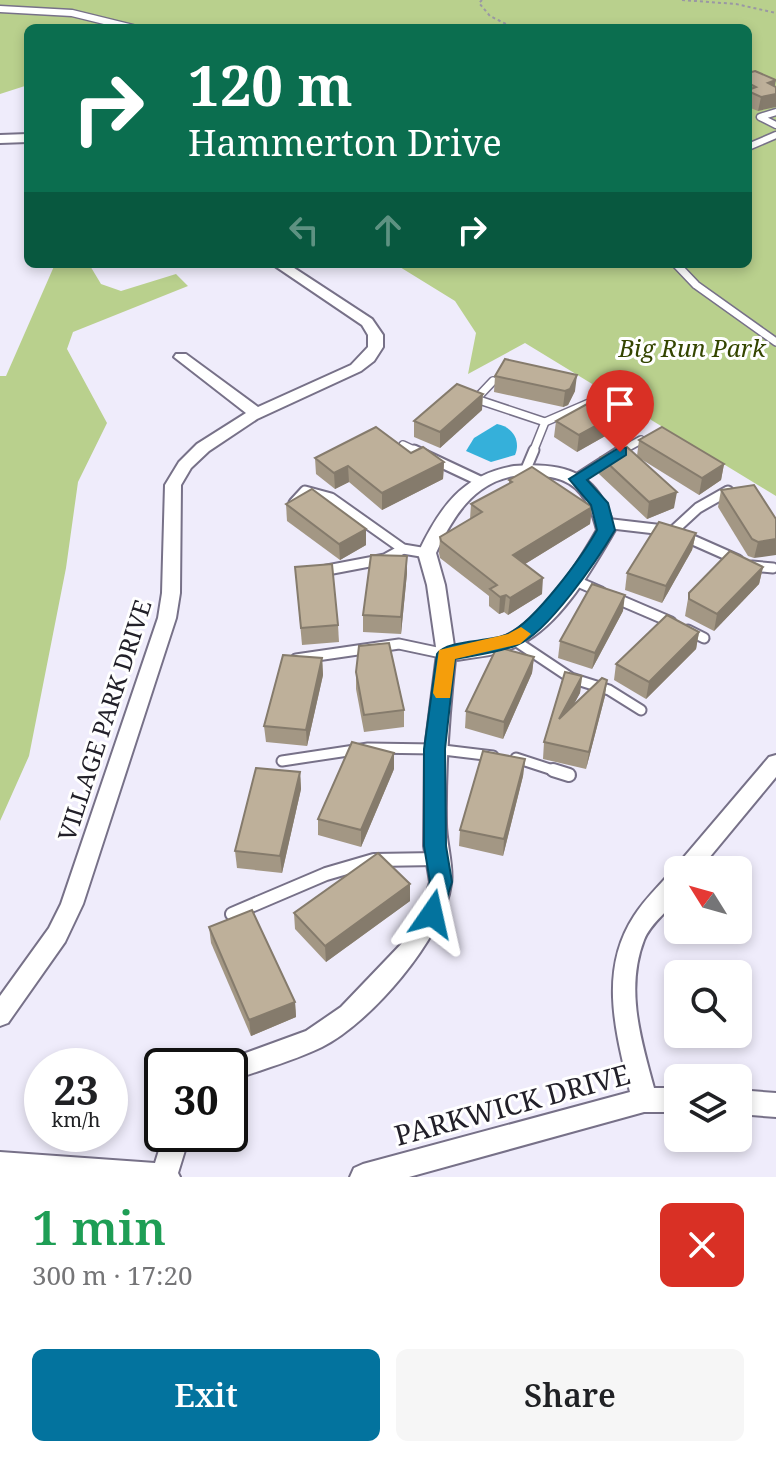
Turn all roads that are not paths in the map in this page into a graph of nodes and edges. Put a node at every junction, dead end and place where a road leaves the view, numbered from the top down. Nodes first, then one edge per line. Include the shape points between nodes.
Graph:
1 (0, 9) edge
2 (117, 24) edge
3 (776, 112) edge
4 (776, 125) edge
5 (776, 135) edge
6 (24, 138) edge
7 (0, 139) edge
8 (752, 145) edge
9 (285, 268) edge
10 (680, 268) edge
11 (776, 342) edge
12 (181, 357) dead end
13 (493, 381) edge
14 (589, 403) edge
15 (259, 415) junction
16 (545, 422) junction
17 (641, 440) edge
18 (403, 445) edge
19 (526, 469) junction
20 (577, 479) junction
21 (480, 481) junction
22 (729, 490) edge
23 (290, 508) edge
24 (604, 523) junction
25 (673, 531) junction
26 (403, 549) junction
27 (427, 553) junction
28 (773, 568) dead end
29 (312, 573) edge
30 (571, 579) junction
31 (704, 638) dead end
32 (514, 640) junction
33 (446, 654) junction
34 (285, 660) edge
35 (641, 710) dead end
36 (435, 749) junction
37 (282, 761) dead end
38 (776, 763) edge
39 (569, 775) dead end
40 (698, 856) edge
41 (437, 859) junction
42 (664, 897) edge
43 (232, 914) edge
44 (0, 1015) edge
45 (248, 1063) edge
46 (644, 1100) junction
47 (664, 1100) edge
48 (752, 1103) edge
49 (776, 1105) edge
50 (172, 1152) edge
51 (0, 1165) edge
52 (166, 1177) edge
53 (363, 1177) edge

1 - 2 lane via 72,13
3 - 4 lane via 760,117
5 - 8 lane
6 - 7 street
9 - 15 street, VILLAGE PARK DRIVE via 367,322 378,340 373,356 356,368
10 - 11 lane
12 - 15 street
13 - 16 lane via 476,399
14 - 16 lane
15 - 44 street, VILLAGE PARK DRIVE via 216,435 178,472 173,485 167,618 72,904 57,935
16 - 19 lane
17 - 20 lane
18 - 21 lane
19 - 20 street
19 - 21 street
20 - 24 street via 600,503
21 - 27 street via 442,520
22 - 25 lane
23 - 26 lane via 305,491 331,498
24 - 25 lane
24 - 30 street via 606,530
25 - 28 lane via 760,569
26 - 27 lane
26 - 29 lane via 385,559
27 - 33 street
30 - 31 lane
30 - 32 street via 546,612
32 - 33 street
32 - 35 lane via 571,678 609,690
33 - 34 lane via 399,644
33 - 36 street
36 - 37 lane via 368,748
36 - 39 lane via 520,758
36 - 41 street
38 - 40 street
41 - 43 lane via 374,860
41 - 45 street via 441,882 432,914 389,976 349,1015 314,1039
42 - 46 street via 634,937 625,963 626,1024
46 - 47 street, PARKWICK DRIVE
46 - 53 street, PARKWICK DRIVE
48 - 49 street
50 - 52 street
51 - 52 street

